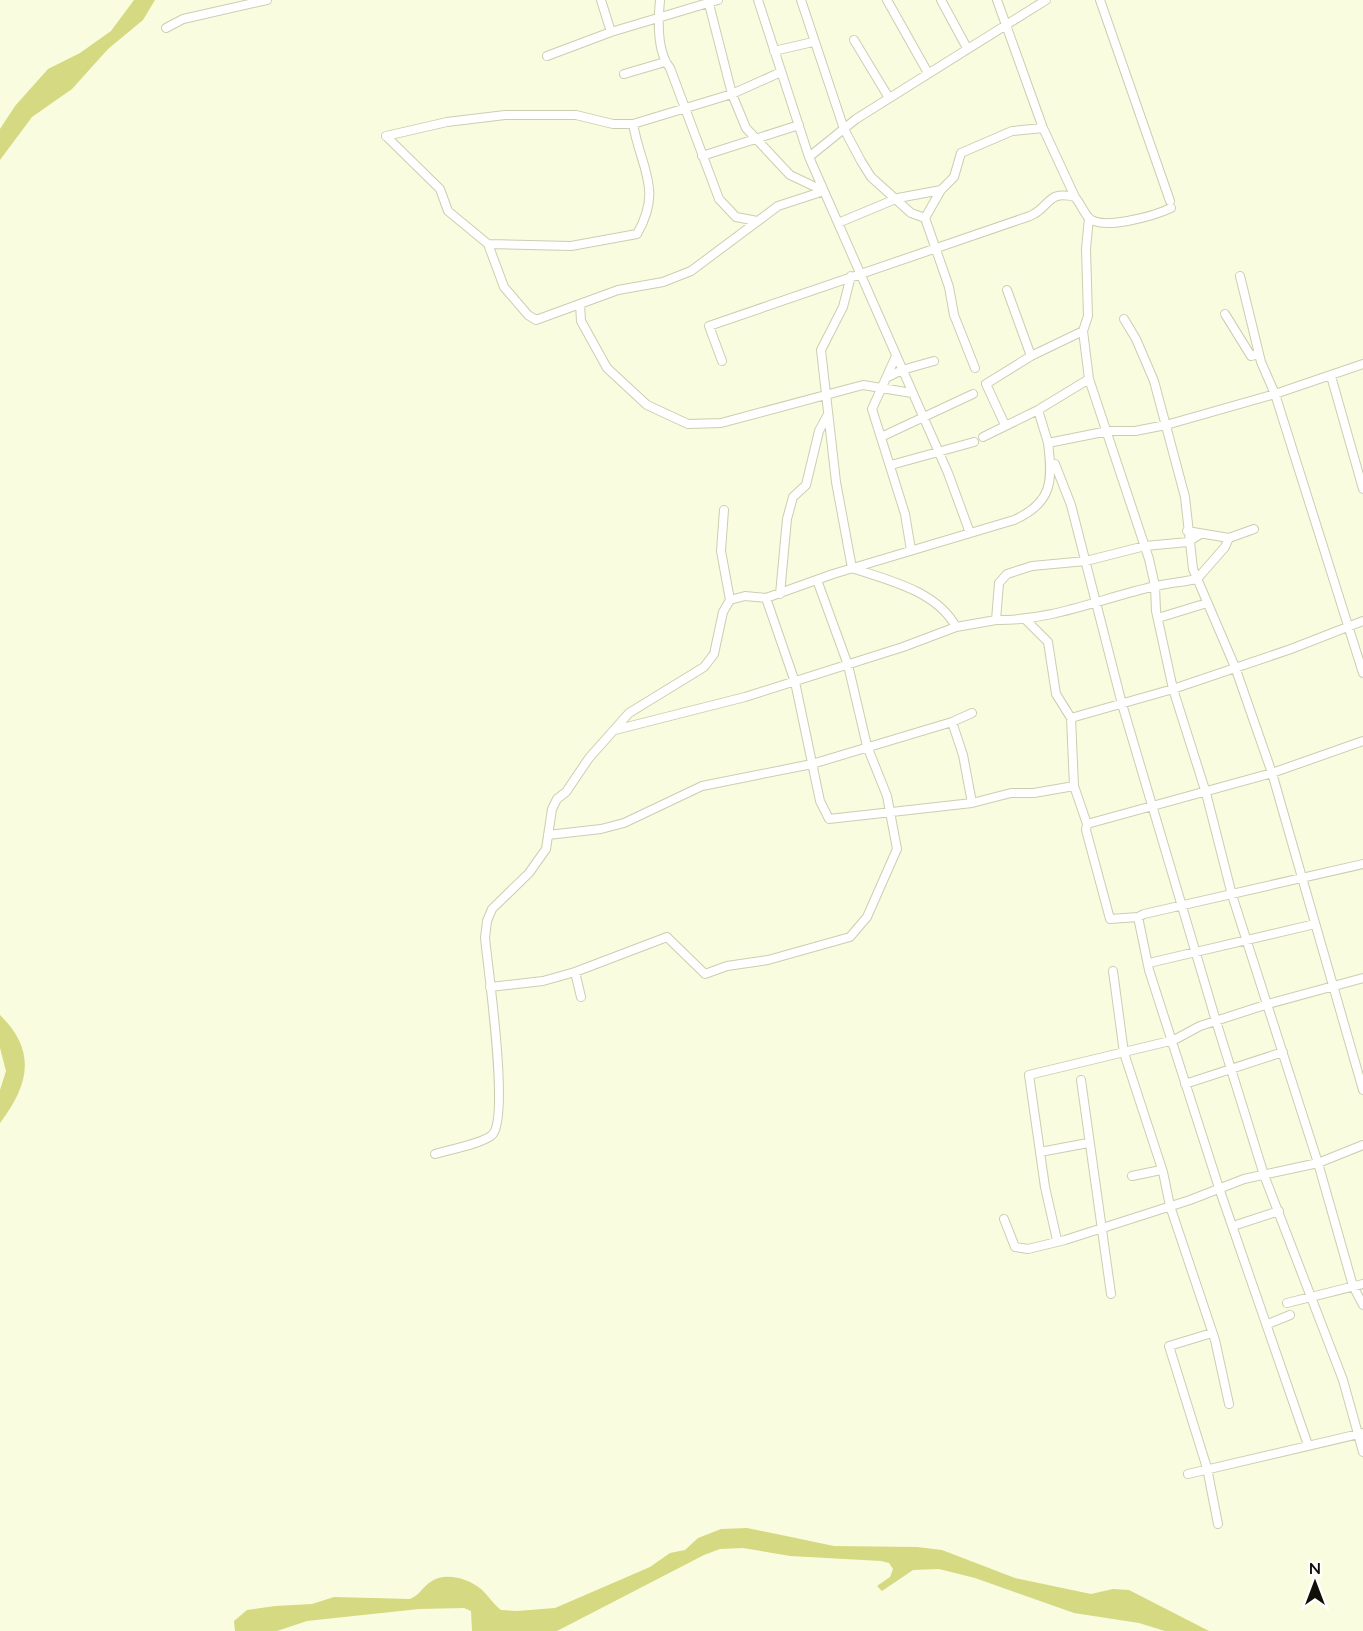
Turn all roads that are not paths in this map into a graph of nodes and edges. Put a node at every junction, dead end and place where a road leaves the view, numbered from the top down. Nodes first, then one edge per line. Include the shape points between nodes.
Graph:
1 (267, 0) edge
2 (601, 0) edge
3 (660, 0) edge
4 (718, 0) edge
5 (758, 0) edge
6 (801, 0) edge
7 (887, 0) edge
8 (941, 0) edge
9 (997, 0) edge
10 (1046, 0) edge
11 (1100, 0) edge
12 (708, 2) edge
13 (659, 19) junction
14 (1007, 23) junction
15 (166, 28) dead end
16 (610, 32) junction
17 (854, 40) dead end
18 (813, 42) junction
19 (966, 48) junction
20 (774, 51) junction
21 (548, 56) dead end
22 (665, 62) junction
23 (781, 72) junction
24 (928, 73) junction
25 (624, 74) dead end
26 (732, 94) junction
27 (889, 98) junction
28 (684, 109) junction
29 (633, 124) junction
30 (799, 125) junction
31 (1043, 128) junction
32 (844, 129) junction
33 (753, 139) junction
34 (702, 156) junction
35 (809, 157) junction
36 (941, 189) junction
37 (824, 191) junction
38 (1075, 197) junction
39 (898, 198) junction
40 (925, 218) junction
41 (1089, 218) junction
42 (757, 221) junction
43 (838, 222) junction
44 (488, 244) junction
45 (936, 248) junction
46 (856, 275) junction
47 (1240, 276) dead end
48 (1007, 290) dead end
49 (580, 304) junction
50 (1225, 314) dead end
51 (1124, 319) dead end
52 (1083, 332) junction
53 (1259, 354) junction
54 (896, 356) junction
55 (1031, 356) junction
56 (722, 361) dead end
57 (934, 361) dead end
58 (1363, 364) edge
59 (975, 369) dead end
60 (902, 370) junction
61 (1331, 376) junction
62 (886, 378) junction
63 (1089, 378) junction
64 (881, 388) junction
65 (825, 393) junction
66 (912, 393) junction
67 (973, 394) dead end
68 (1275, 394) junction
69 (1038, 410) junction
70 (828, 414) junction
71 (923, 419) junction
72 (1005, 425) junction
73 (1166, 425) junction
74 (1108, 431) junction
75 (881, 437) junction
76 (983, 437) dead end
77 (974, 442) dead end
78 (1048, 443) junction
79 (938, 453) junction
80 (891, 465) junction
81 (1363, 489) edge
82 (724, 510) dead end
83 (1254, 529) dead end
84 (1187, 531) junction
85 (970, 533) junction
86 (1199, 535) dead end
87 (1229, 538) junction
88 (1188, 542) junction
89 (1145, 546) junction
90 (911, 550) junction
91 (1086, 561) junction
92 (852, 568) junction
93 (1197, 579) junction
94 (817, 580) junction
95 (1155, 586) junction
96 (780, 594) junction
97 (766, 598) junction
98 (730, 600) junction
99 (1208, 603) junction
100 (1097, 604) junction
101 (1158, 618) junction
102 (996, 620) junction
103 (1026, 620) junction
104 (1363, 621) edge
105 (1348, 626) junction
106 (956, 627) junction
107 (848, 664) junction
108 (1236, 667) junction
109 (1363, 673) edge
110 (795, 682) junction
111 (1173, 689) junction
112 (1122, 704) junction
113 (972, 713) dead end
114 (1071, 718) junction
115 (952, 722) junction
116 (615, 730) junction
117 (1363, 741) edge
118 (867, 746) junction
119 (812, 764) junction
120 (1272, 773) junction
121 (1074, 786) junction
122 (1206, 793) junction
123 (972, 803) junction
124 (1154, 807) junction
125 (891, 813) junction
126 (1087, 824) junction
127 (548, 835) junction
128 (1363, 864) edge
129 (1301, 880) junction
130 (1232, 895) junction
131 (1182, 906) junction
132 (1138, 917) junction
133 (1315, 924) junction
134 (1246, 938) junction
135 (1195, 950) junction
136 (1149, 963) junction
137 (1113, 971) dead end
138 (575, 972) junction
139 (1363, 978) edge
140 (1334, 984) junction
141 (489, 987) junction
142 (581, 997) dead end
143 (1268, 1004) junction
144 (1216, 1021) junction
145 (1174, 1040) junction
146 (1283, 1052) junction
147 (1124, 1053) junction
148 (1232, 1068) junction
149 (1359, 1071) edge
150 (1081, 1080) dead end
151 (1185, 1084) junction
152 (1363, 1090) edge
153 (1088, 1143) junction
154 (1363, 1145) edge
155 (1040, 1152) junction
156 (435, 1154) dead end
157 (1318, 1163) junction
158 (1161, 1170) junction
159 (1264, 1174) junction
160 (1132, 1176) dead end
161 (1219, 1188) junction
162 (1170, 1206) junction
163 (1279, 1210) junction
164 (1004, 1219) dead end
165 (1233, 1226) junction
166 (1101, 1229) junction
167 (1057, 1240) junction
168 (1363, 1284) edge
169 (1353, 1286) junction
170 (1111, 1294) dead end
171 (1310, 1297) junction
172 (1287, 1303) dead end
173 (1363, 1305) edge
174 (1290, 1315) dead end
175 (1268, 1324) junction
176 (1212, 1333) junction
177 (1229, 1404) dead end
178 (1361, 1433) edge
179 (1308, 1445) junction
180 (1363, 1452) edge
181 (1207, 1468) junction
182 (1188, 1474) dead end
183 (1218, 1524) dead end

1 - 15 street via 183,19
2 - 16 street
3 - 13 street
4 - 12 street
5 - 20 street
6 - 18 street
7 - 24 street
8 - 19 street
9 - 14 street
10 - 14 street
11 - 41 street via 1171,204 1152,215 1110,223
12 - 13 street
12 - 26 street
13 - 16 street
13 - 22 street
14 - 19 street
14 - 31 street
16 - 21 street
17 - 27 street
18 - 20 street
18 - 32 street
19 - 24 street
20 - 23 street
22 - 25 street
22 - 28 street
23 - 26 street
23 - 30 street
24 - 27 street
26 - 28 street
26 - 33 street
27 - 32 street
28 - 29 street
28 - 34 street
29 - 44 street via 651,196 637,234 571,246
29 - 44 street via 613,124 576,115 505,115 447,122 386,136 440,189 448,211
30 - 33 street
30 - 35 street
31 - 36 street via 1012,131 961,153 954,177
31 - 38 street
32 - 35 street
32 - 39 street via 871,177
33 - 34 street
33 - 37 street via 790,175
34 - 42 street via 719,199 736,217
35 - 37 street
36 - 39 street
36 - 40 street
37 - 42 street via 778,206
37 - 43 street
38 - 41 street
38 - 45 street via 1061,194 1051,198 1037,213
39 - 40 street via 911,213
39 - 43 street
40 - 45 street
41 - 52 street via 1088,316
42 - 49 street via 691,271
43 - 46 street
44 - 49 street via 504,286 528,315 536,320
45 - 46 street
45 - 59 street via 954,315
46 - 54 street
46 - 56 street via 710,327
46 - 65 street via 821,350
47 - 53 street
48 - 55 street
49 - 65 street via 581,321 607,368 647,405 688,424 721,423
50 - 53 street via 1251,356
51 - 73 street via 1154,381
52 - 55 street
52 - 63 street
53 - 68 street
54 - 60 street
54 - 62 street
55 - 72 street via 986,384
57 - 60 street
58 - 61 street
60 - 62 street
60 - 66 street
61 - 68 street
61 - 81 street
62 - 64 street
63 - 69 street
63 - 74 street
64 - 65 street via 863,385
64 - 66 street
64 - 75 street via 872,409
65 - 70 street
66 - 71 street
67 - 71 street
68 - 73 street
68 - 105 street
69 - 72 street
69 - 78 street
70 - 92 street
70 - 96 street via 819,431 806,485 793,497 787,519
71 - 75 street
71 - 79 street
72 - 76 street
73 - 74 street
73 - 84 street via 1185,497
74 - 78 street
74 - 89 street
75 - 80 street
77 - 79 street
78 - 85 street via 1052,473 1046,496 1033,512
78 - 91 street
79 - 80 street
79 - 85 street
80 - 90 street
82 - 98 street via 721,551
83 - 87 street
84 - 87 street
84 - 88 street
85 - 90 street
86 - 88 street
87 - 93 street
88 - 89 street
88 - 93 street
89 - 91 street
89 - 95 street
90 - 92 street
91 - 100 street
91 - 102 street via 1032,566 1007,574 999,583
92 - 94 street
92 - 106 street via 914,591 950,616
93 - 95 street
93 - 99 street
94 - 96 street
94 - 107 street
95 - 100 street
95 - 101 street
96 - 97 street
97 - 98 street via 745,596
97 - 110 street
98 - 116 street via 723,612 714,654 704,667 629,713
99 - 101 street
99 - 108 street
100 - 103 street
100 - 112 street
101 - 111 street
102 - 103 street
102 - 106 street
103 - 114 street via 1048,642 1056,694
104 - 105 street
105 - 108 street
105 - 109 street
106 - 107 street
107 - 110 street
107 - 118 street
108 - 111 street
108 - 120 street
110 - 116 street
110 - 119 street
111 - 112 street
111 - 122 street
112 - 114 street
112 - 124 street
113 - 115 street
114 - 121 street
115 - 118 street
115 - 123 street
116 - 127 street via 557,800
117 - 120 street
118 - 119 street
118 - 125 street
119 - 125 street via 820,801 829,819
119 - 127 street via 702,786 613,826
120 - 122 street
120 - 129 street
121 - 123 street via 1011,793
121 - 126 street
122 - 124 street
122 - 130 street
123 - 125 street
124 - 126 street
124 - 131 street
125 - 138 street via 897,849 867,917 850,937 705,974 667,937
126 - 132 street via 1106,913 1110,919
127 - 141 street via 546,849 529,873 492,909 487,921
128 - 129 street
129 - 130 street
129 - 133 street
130 - 131 street
130 - 134 street
131 - 132 street
131 - 135 street
132 - 136 street
133 - 134 street
133 - 140 street
134 - 135 street
134 - 143 street
135 - 136 street
135 - 144 street
136 - 145 street
137 - 147 street
138 - 141 street via 543,981
138 - 142 street
139 - 140 street
140 - 143 street
140 - 149 street
141 - 156 street via 500,1080 499,1125 492,1136
143 - 144 street
143 - 146 street
144 - 145 street
144 - 148 street
145 - 147 street
145 - 151 street
146 - 148 street
146 - 157 street
147 - 155 street via 1029,1075
147 - 158 street
148 - 151 street
148 - 159 street
149 - 152 street
150 - 153 street
151 - 161 street
153 - 155 street
153 - 166 street
154 - 157 street
155 - 167 street
157 - 159 street
157 - 169 street
158 - 160 street
158 - 162 street
159 - 161 street
159 - 163 street
161 - 162 street
161 - 165 street
162 - 166 street
162 - 176 street
163 - 165 street
163 - 171 street
164 - 167 street via 1015,1247 1028,1249
165 - 175 street
166 - 167 street
166 - 170 street
168 - 169 street
169 - 171 street
169 - 173 street
171 - 172 street
171 - 178 street
174 - 175 street
175 - 179 street
176 - 177 street
176 - 181 street via 1169,1346
178 - 179 street
178 - 180 street
179 - 181 street
181 - 182 street
181 - 183 street

